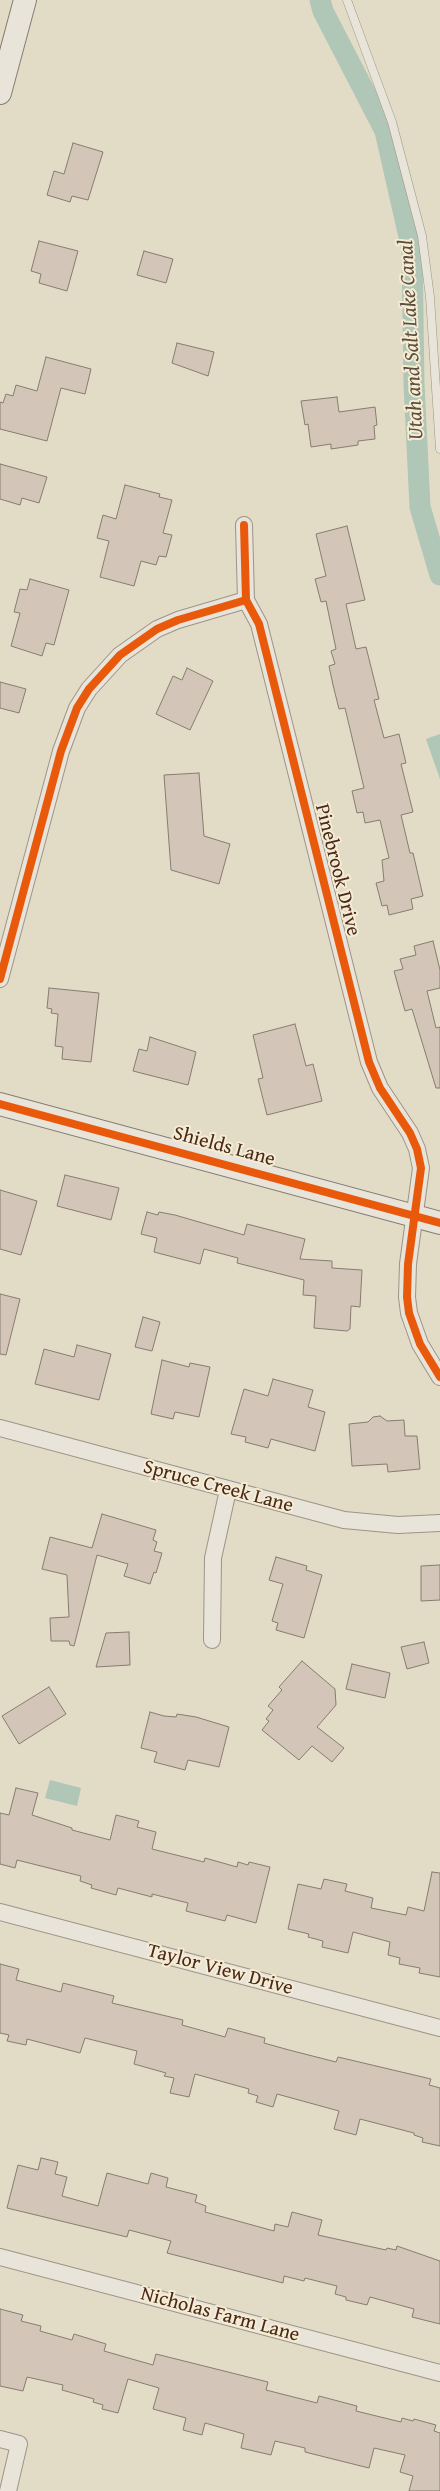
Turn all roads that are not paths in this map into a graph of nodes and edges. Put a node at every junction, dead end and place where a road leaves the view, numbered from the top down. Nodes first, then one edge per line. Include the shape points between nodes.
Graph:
1 (25, 0) edge
2 (347, 0) edge
3 (3, 70) edge
4 (0, 94) edge
5 (440, 449) edge
6 (244, 525) dead end
7 (246, 600) junction
8 (0, 979) edge
9 (0, 1104) edge
10 (414, 1215) junction
11 (440, 1222) edge
12 (440, 1377) edge
13 (0, 1428) edge
14 (228, 1490) junction
15 (440, 1522) edge
16 (212, 1640) dead end
17 (0, 1912) edge
18 (440, 2028) edge
19 (0, 2257) edge
20 (440, 2373) edge
21 (0, 2439) edge
22 (8, 2491) edge

1 - 3 main road
2 - 5 lane via 392,122 422,236 430,298
3 - 4 main road
6 - 7 street, Pinebrook Drive
7 - 8 street via 157,629 120,655 89,689 71,722 61,751
7 - 10 street, Pinebrook Drive via 259,624 368,1062 417,1149 421,1168
9 - 10 main road, Shields Lane
10 - 11 main road, Shields Lane
10 - 12 street, Pinebrook Drive via 406,1280 409,1313 420,1344
13 - 14 street, Spruce Creek Lane
14 - 15 street, Spruce Creek Lane via 344,1520 398,1525
14 - 16 street via 213,1558
17 - 18 street, Taylor View Drive
19 - 20 street, Nicholas Farm Lane
21 - 22 street via 19,2444

